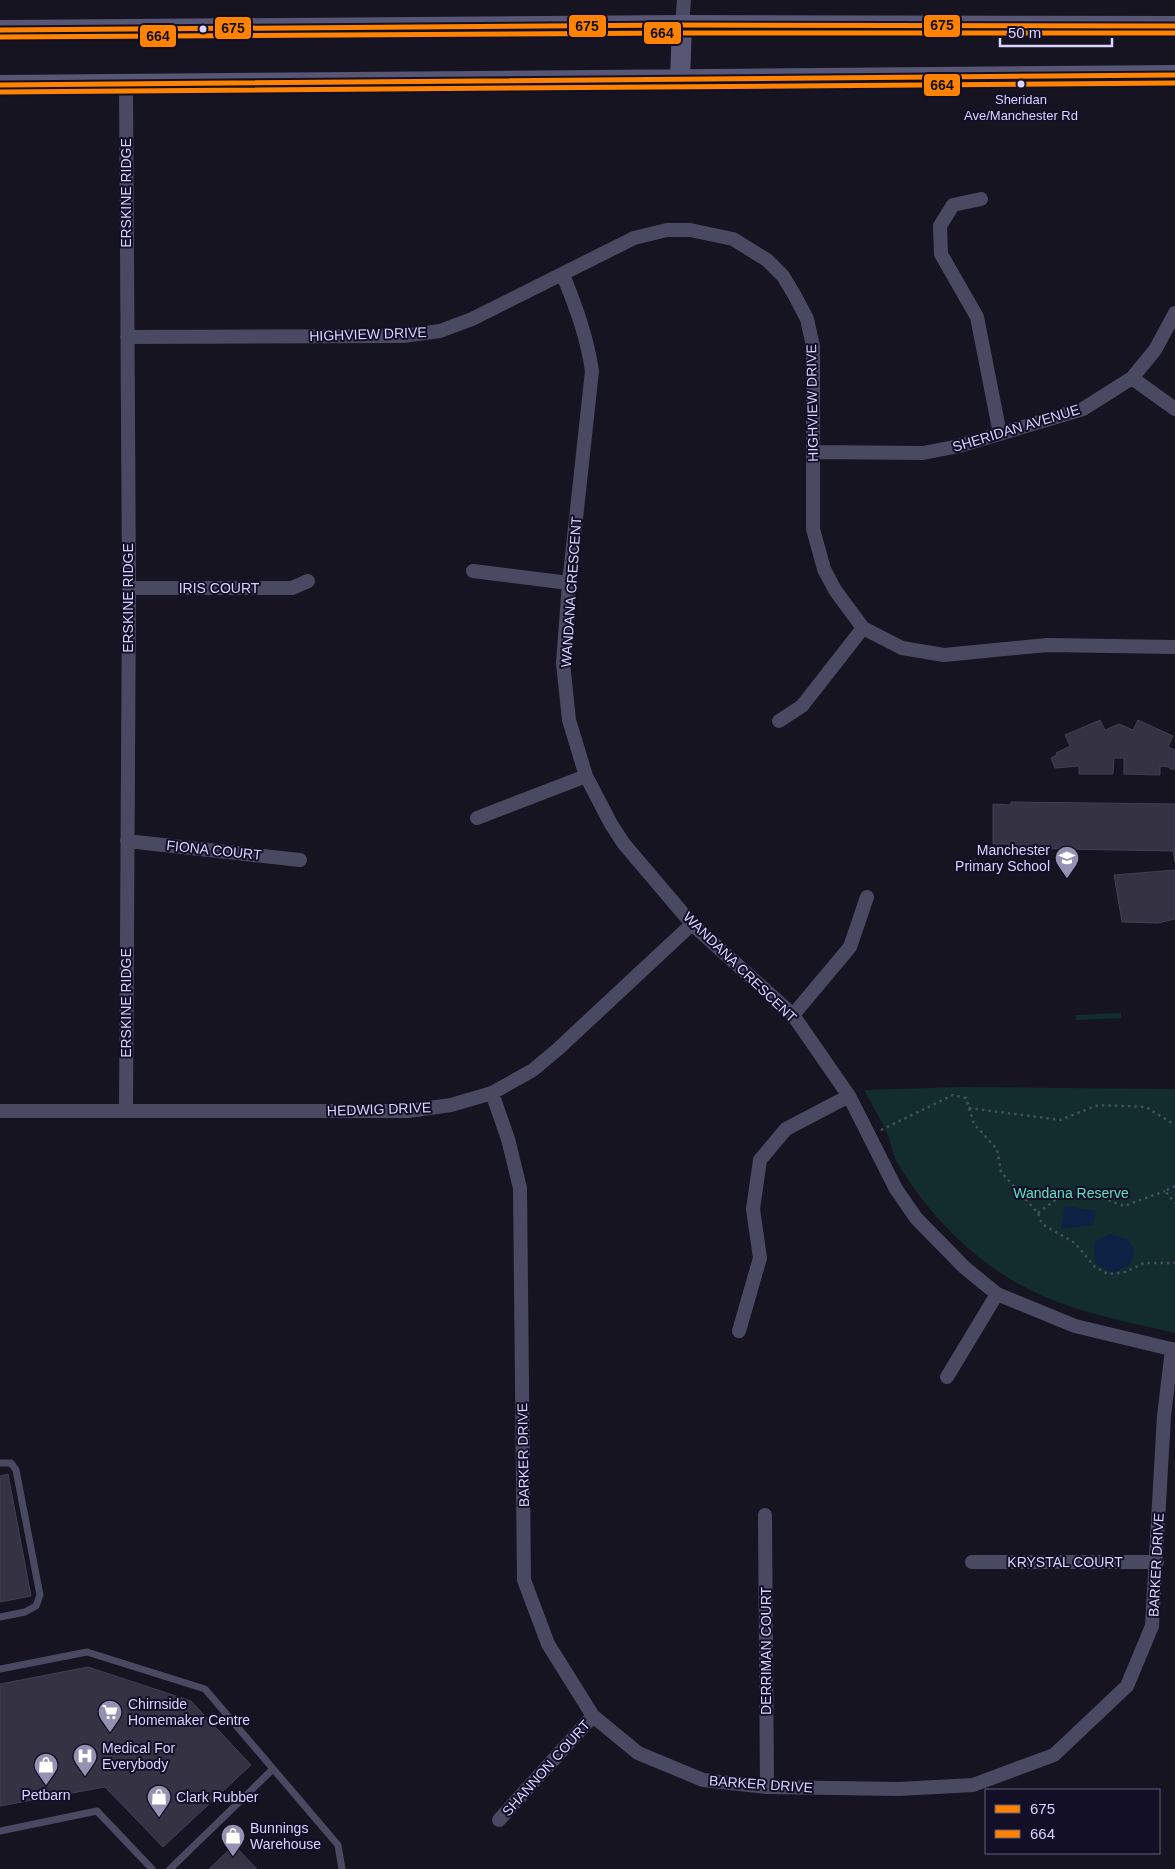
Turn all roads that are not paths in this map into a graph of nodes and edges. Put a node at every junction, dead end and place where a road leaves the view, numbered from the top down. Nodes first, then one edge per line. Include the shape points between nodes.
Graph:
1 (684, 0) edge
2 (682, 25) junction
3 (1175, 26) edge
4 (0, 30) edge
5 (1175, 75) edge
6 (680, 79) junction
7 (126, 84) junction
8 (0, 85) edge
9 (981, 199) dead end
10 (563, 275) junction
11 (1175, 313) edge
12 (127, 337) junction
13 (1132, 378) junction
14 (1175, 409) edge
15 (1000, 434) junction
16 (814, 452) junction
17 (473, 571) dead end
18 (308, 581) dead end
19 (569, 583) junction
20 (129, 588) junction
21 (863, 628) junction
22 (1175, 647) edge
23 (779, 721) dead end
24 (586, 776) junction
25 (477, 818) dead end
26 (127, 841) junction
27 (300, 860) dead end
28 (867, 897) dead end
29 (692, 924) junction
30 (793, 1015) junction
31 (492, 1092) junction
32 (849, 1096) junction
33 (0, 1111) edge
34 (126, 1111) junction
35 (997, 1294) junction
36 (739, 1331) dead end
37 (1174, 1350) edge
38 (947, 1377) dead end
39 (0, 1463) edge
40 (765, 1515) dead end
41 (972, 1562) dead end
42 (1157, 1562) junction
43 (0, 1617) edge
44 (0, 1669) edge
45 (593, 1716) junction
46 (273, 1769) junction
47 (767, 1787) junction
48 (499, 1820) dead end
49 (0, 1831) edge
50 (152, 1869) edge
51 (170, 1869) edge
52 (342, 1869) edge

1 - 2 street
2 - 3 main road
2 - 4 main road
2 - 6 main road
5 - 6 main road
6 - 7 main road
7 - 8 main road
7 - 12 street, ERSKINE RIDGE
9 - 15 street via 953,205 940,226 941,254 977,317
10 - 12 street, HIGHVIEW DRIVE via 472,320 440,331 403,336
10 - 16 street, HIGHVIEW DRIVE via 634,238 667,230 690,230 733,239 767,260 782,276 807,319 813,346
10 - 19 street, WANDANA CRESCENT via 581,318 592,371
11 - 13 street, SHERIDAN AVENUE via 1155,350
12 - 20 street, ERSKINE RIDGE
13 - 14 street
13 - 15 street, SHERIDAN AVENUE via 1083,409
15 - 16 street, SHERIDAN AVENUE via 923,453
16 - 21 street, HIGHVIEW DRIVE via 813,528 824,569
17 - 19 street
18 - 20 street, IRIS COURT via 292,588
19 - 24 street, WANDANA CRESCENT via 563,663 569,720
20 - 26 street, ERSKINE RIDGE
21 - 22 street, HIGHVIEW DRIVE via 902,648 944,655 1047,645
21 - 23 street via 802,706
24 - 25 street
24 - 29 street, WANDANA CRESCENT via 624,844
26 - 27 street, FIONA COURT
26 - 34 street, ERSKINE RIDGE
28 - 30 street via 850,947
29 - 30 street, WANDANA CRESCENT
29 - 31 street, HEDWIG DRIVE via 558,1049 533,1070
30 - 32 street, WANDANA CRESCENT
31 - 34 street, HEDWIG DRIVE via 451,1106 408,1111
31 - 45 street, BARKER DRIVE via 520,1188 524,1580 548,1644
32 - 35 street, WANDANA CRESCENT via 896,1189 916,1218 964,1267
32 - 36 street via 786,1128 760,1160 753,1209 760,1258
33 - 34 street, HEDWIG DRIVE
35 - 37 street, WANDANA CRESCENT via 1075,1326
35 - 38 street
37 - 42 street, BARKER DRIVE via 1164,1416
39 - 43 lane via 11,1463 16,1470 40,1595 36,1606
40 - 47 street, DERRIMAN COURT
41 - 42 street, KRYSTAL COURT
42 - 47 street, BARKER DRIVE via 1152,1626 1127,1686 1054,1755 973,1785 899,1789
44 - 46 lane via 87,1652 205,1689
45 - 47 street, BARKER DRIVE via 638,1753 703,1780
45 - 48 street, SHANNON COURT
46 - 51 lane
46 - 52 lane via 338,1846
49 - 50 lane via 97,1812

